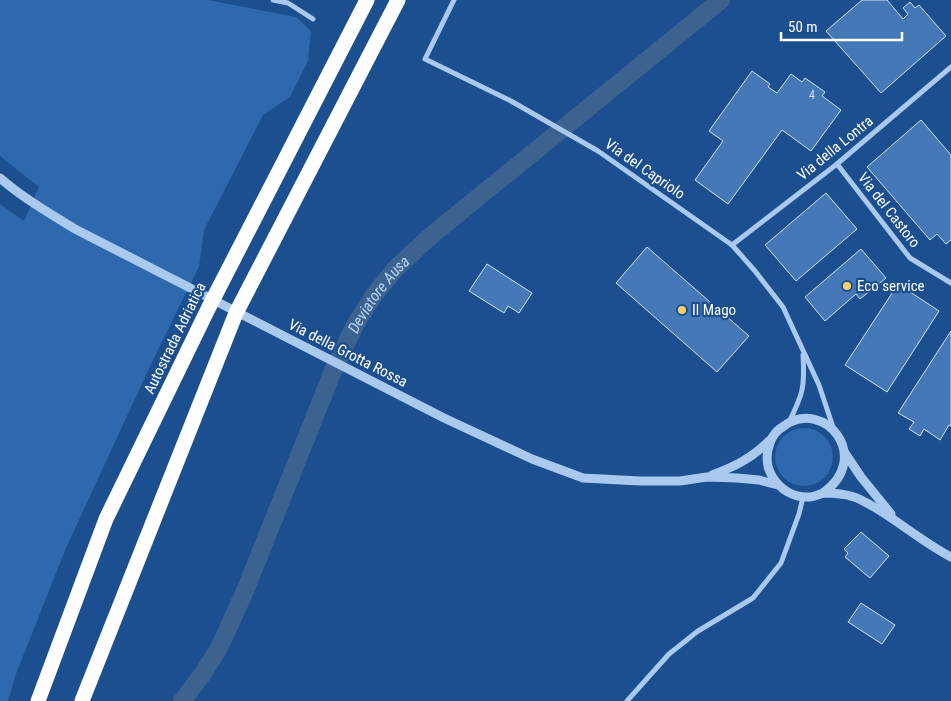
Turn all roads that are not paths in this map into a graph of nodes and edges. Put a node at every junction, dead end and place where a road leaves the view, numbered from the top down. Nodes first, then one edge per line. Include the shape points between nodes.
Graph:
1 (273, 0) edge
2 (366, 0) edge
3 (398, 0) edge
4 (454, 0) edge
5 (313, 19) dead end
6 (951, 67) edge
7 (837, 164) junction
8 (0, 178) edge
9 (732, 245) junction
10 (951, 283) edge
11 (803, 352) junction
12 (789, 422) junction
13 (834, 431) junction
14 (772, 439) junction
15 (845, 453) junction
16 (707, 477) junction
17 (778, 485) junction
18 (823, 493) junction
19 (803, 497) junction
20 (894, 519) junction
21 (951, 557) edge
22 (38, 701) edge
23 (82, 701) edge
24 (628, 701) edge

1 - 5 street via 288,3
2 - 22 highway, Autostrada Adriatica via 208,308 106,519
3 - 23 highway via 236,313
4 - 9 street, Via del Capriolo via 425,59 511,101 607,157
6 - 7 street, Via della Lontra
7 - 9 street, Via della Lontra
7 - 10 street, Via del Castoro via 910,258
8 - 16 street, Via della Grotta Rossa via 22,196 76,229 444,418 532,459 583,478 680,481
9 - 11 street, Via del Capriolo via 783,307
11 - 12 street, Via del Capriolo via 805,378 802,394
11 - 13 street, Via del Capriolo via 829,410
12 - 13 street via 813,419
12 - 14 street
13 - 15 street
14 - 16 street, Via della Grotta Rossa via 737,466
14 - 17 street via 767,450 767,463 770,475
15 - 18 street via 840,476
15 - 20 street
16 - 17 street, Via della Grotta Rossa via 759,480
17 - 19 street
18 - 19 street
18 - 20 street via 856,497
19 - 24 street via 781,563 753,598 698,631 670,654
20 - 21 street

